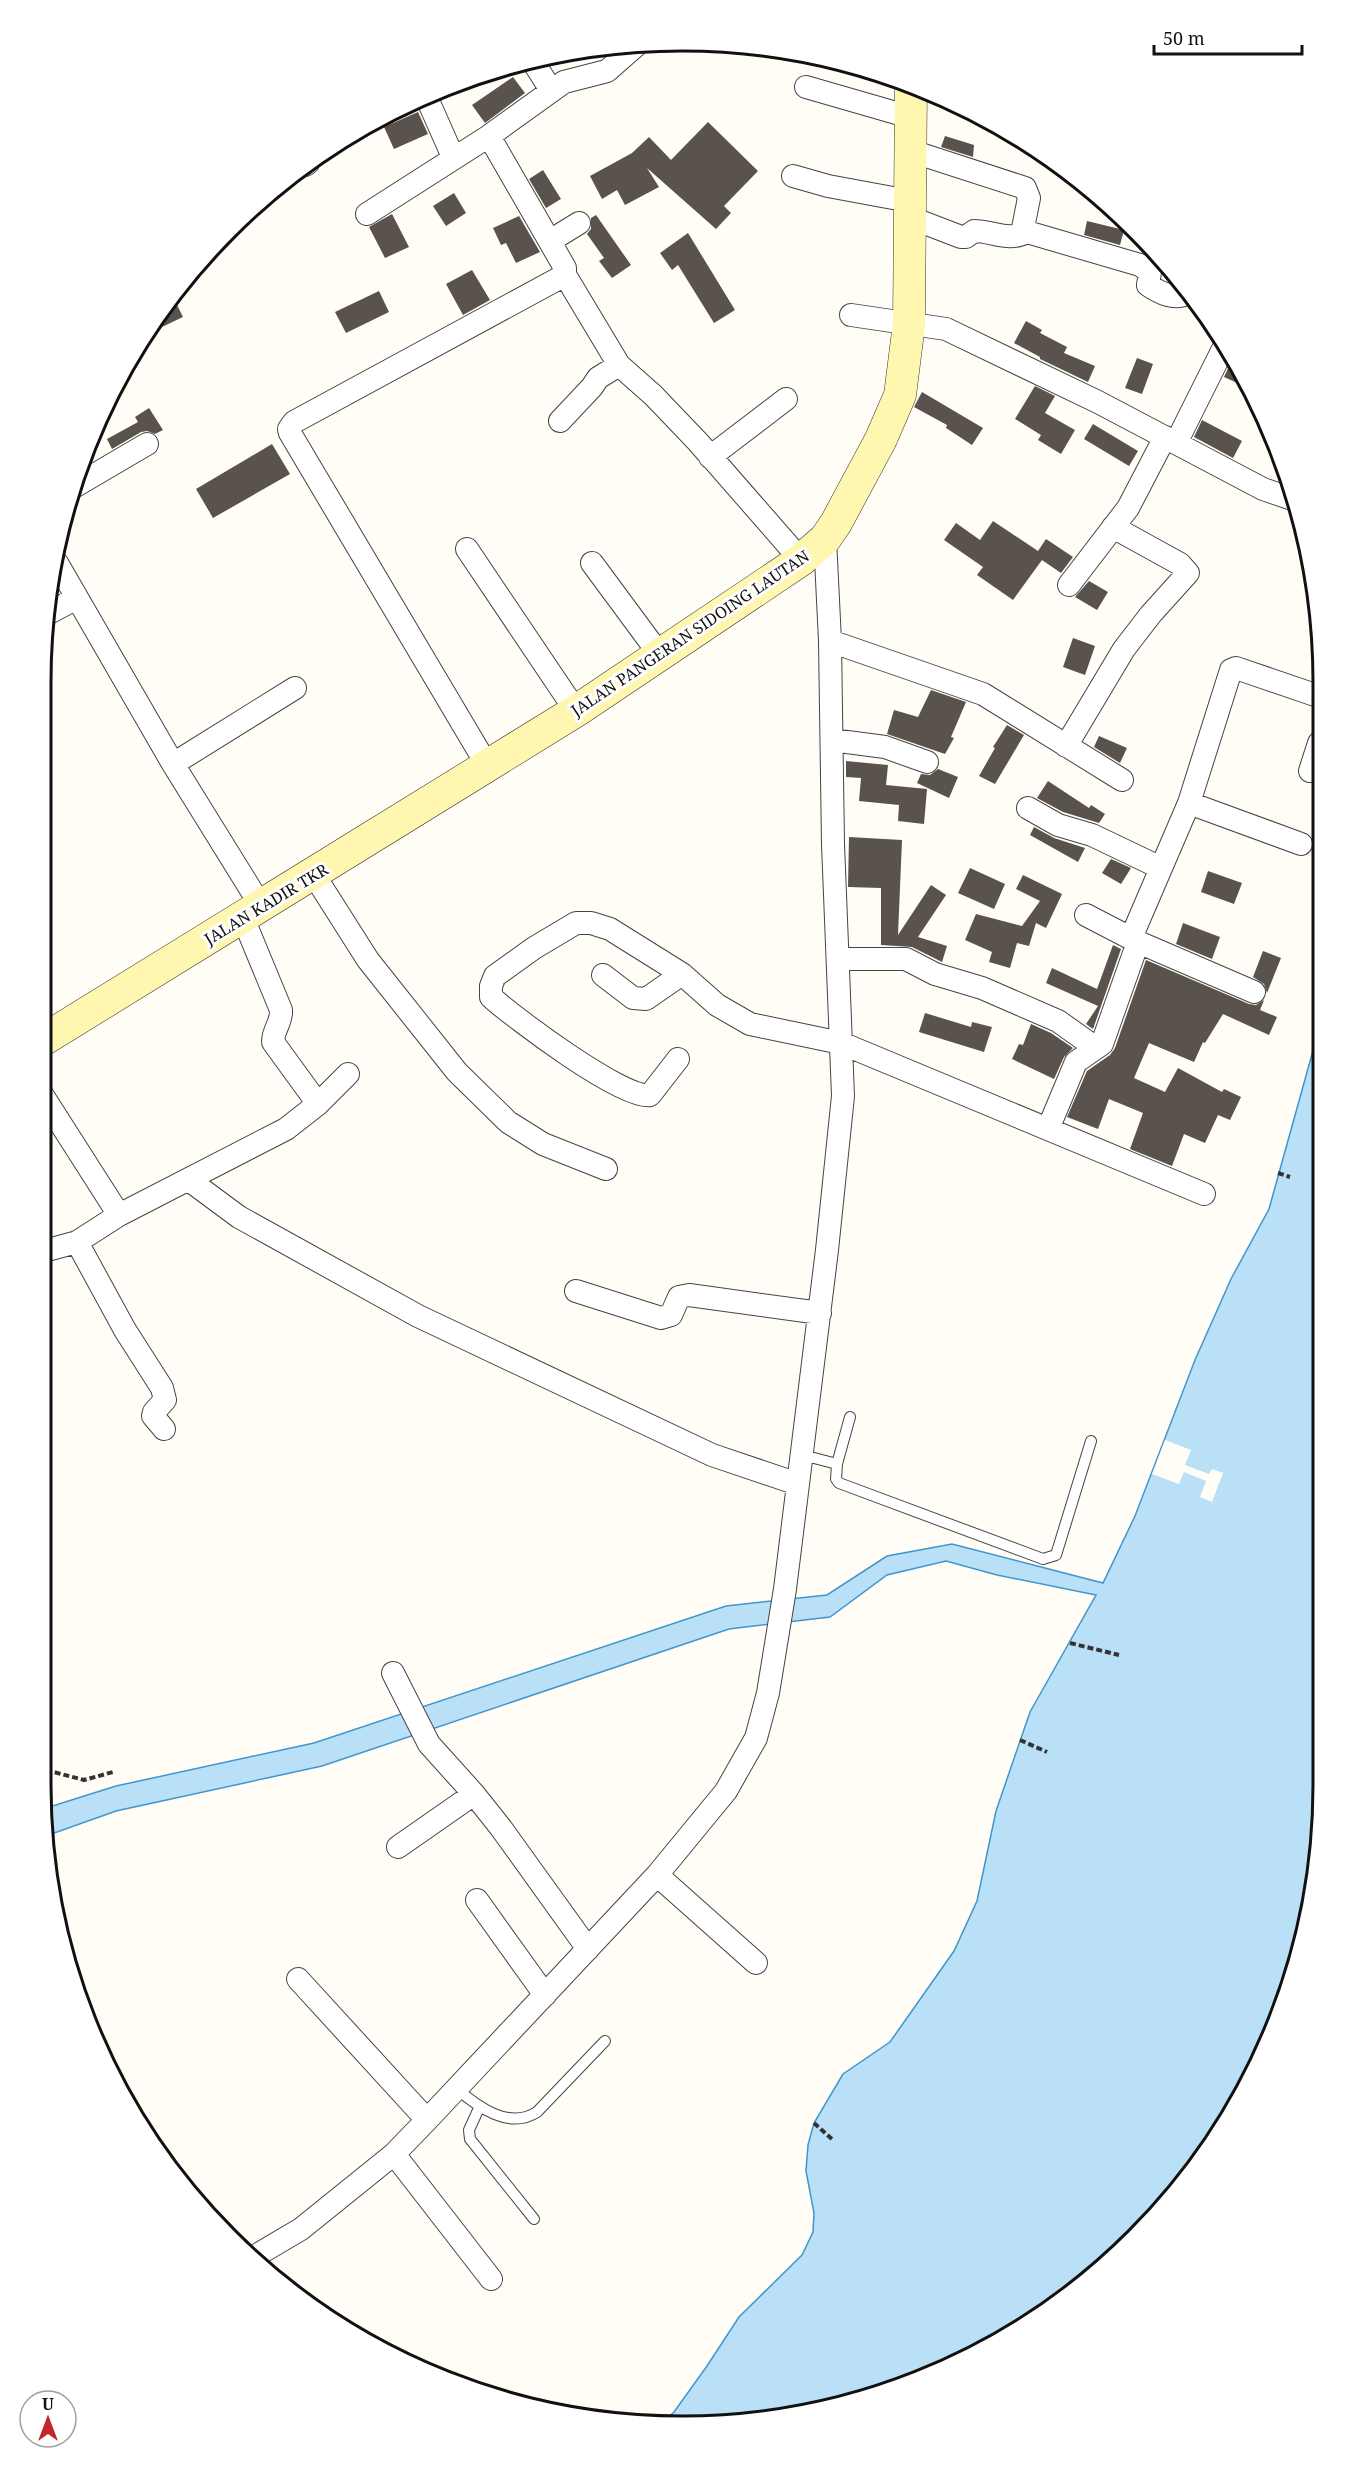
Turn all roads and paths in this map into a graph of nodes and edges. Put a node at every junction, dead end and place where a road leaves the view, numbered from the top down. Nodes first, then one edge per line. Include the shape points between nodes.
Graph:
1 (626, 53) edge
2 (537, 68) edge
3 (806, 87) dead end
4 (551, 90) junction
5 (911, 94) edge
6 (430, 104) edge
7 (910, 117) junction
8 (489, 136) junction
9 (911, 151) junction
10 (453, 157) junction
11 (793, 176) dead end
12 (909, 209) junction
13 (367, 214) dead end
14 (579, 224) dead end
15 (1027, 232) junction
16 (550, 242) junction
17 (565, 275) junction
18 (1181, 295) edge
19 (852, 315) dead end
20 (909, 324) junction
21 (1220, 353) edge
22 (619, 365) junction
23 (786, 399) dead end
24 (560, 421) dead end
25 (1170, 440) junction
26 (147, 444) dead end
27 (710, 457) junction
28 (83, 481) edge
29 (1285, 496) edge
30 (1113, 527) junction
31 (825, 539) junction
32 (467, 549) dead end
33 (801, 560) junction
34 (592, 563) dead end
35 (61, 570) edge
36 (1069, 585) dead end
37 (77, 598) junction
38 (55, 610) edge
39 (830, 641) junction
40 (660, 655) junction
41 (294, 688) dead end
42 (1313, 694) edge
43 (576, 711) junction
44 (832, 740) junction
45 (1056, 740) junction
46 (1313, 760) edge
47 (927, 762) dead end
48 (173, 764) junction
49 (487, 765) junction
50 (1310, 771) dead end
51 (1122, 780) dead end
52 (1189, 803) junction
53 (1028, 808) dead end
54 (1301, 844) dead end
55 (1161, 868) junction
56 (314, 875) junction
57 (252, 912) junction
58 (1086, 915) dead end
59 (1135, 940) junction
60 (838, 959) junction
61 (682, 974) junction
62 (603, 975) dead end
63 (1254, 992) dead end
64 (51, 1035) edge
65 (841, 1042) junction
66 (1096, 1048) junction
67 (678, 1059) dead end
68 (348, 1074) dead end
69 (318, 1104) junction
70 (51, 1109) edge
71 (1048, 1129) junction
72 (606, 1169) dead end
73 (1278, 1173) dead end
74 (1290, 1177) dead end
75 (189, 1180) junction
76 (1203, 1194) dead end
77 (119, 1215) junction
78 (77, 1242) junction
79 (51, 1248) edge
80 (576, 1291) dead end
81 (820, 1313) junction
82 (849, 1417) dead end
83 (164, 1429) dead end
84 (1091, 1441) dead end
85 (801, 1458) junction
86 (837, 1464) junction
87 (798, 1484) junction
88 (1070, 1643) dead end
89 (1119, 1655) dead end
90 (393, 1673) dead end
91 (1020, 1740) dead end
92 (1047, 1752) dead end
93 (51, 1771) edge
94 (113, 1772) dead end
95 (474, 1794) junction
96 (399, 1847) dead end
97 (657, 1875) junction
98 (477, 1900) dead end
99 (588, 1949) junction
100 (756, 1963) dead end
101 (298, 1979) dead end
102 (545, 1995) junction
103 (605, 2041) dead end
104 (457, 2089) junction
105 (479, 2108) junction
106 (428, 2121) junction
107 (814, 2123) dead end
108 (833, 2140) dead end
109 (394, 2154) junction
110 (534, 2219) dead end
111 (260, 2253) edge
112 (491, 2278) dead end

1 - 4 street via 603,73 579,76
2 - 4 street
3 - 7 street
4 - 8 street
5 - 7 street, JALAN PANGERAN SIDOING LAUTAN
6 - 10 street
7 - 9 street, JALAN PANGERAN SIDOING LAUTAN
8 - 10 street
8 - 16 street
9 - 12 street, JALAN PANGERAN SIDOING LAUTAN
9 - 15 street via 1025,188 1029,198 1023,228
10 - 13 street
11 - 12 street
12 - 15 street via 961,237 974,231 1008,236
12 - 20 street, JALAN PANGERAN SIDOING LAUTAN
14 - 16 street
15 - 18 street via 1140,265 1150,272 1148,285 1166,294
16 - 17 street
17 - 22 street
17 - 49 street via 294,422 289,429
19 - 20 street
20 - 25 street via 936,326 955,333
20 - 31 street, JALAN PANGERAN SIDOING LAUTAN via 900,395 881,439
21 - 25 street
22 - 24 street via 597,378
22 - 27 street via 653,395
23 - 27 street
25 - 29 street
25 - 30 street
26 - 28 street
27 - 33 street
30 - 36 street
30 - 45 street via 1184,568
31 - 33 street, JALAN PANGERAN SIDOING LAUTAN
31 - 39 street
32 - 43 street
33 - 40 street, JALAN PANGERAN SIDOING LAUTAN
34 - 40 street
35 - 37 street
37 - 38 street
37 - 48 street
39 - 44 street
39 - 45 street via 983,694
40 - 43 street, JALAN PANGERAN SIDOING LAUTAN
41 - 48 street
42 - 52 street via 1236,668 1231,670
43 - 49 street, JALAN PANGERAN SIDOING LAUTAN
44 - 47 street via 885,747
44 - 60 street
45 - 51 street
46 - 50 street
48 - 57 street
49 - 56 street, JALAN KADIR TKR
52 - 54 street
52 - 55 street
53 - 55 street via 1058,825 1092,835
55 - 59 street
56 - 57 street, JALAN KADIR TKR
56 - 72 street via 368,960 457,1072 508,1122 543,1144
57 - 64 street, JALAN KADIR TKR
57 - 69 street via 281,1011 273,1042
58 - 59 street
59 - 63 street
59 - 66 street via 1102,1044
60 - 65 street
60 - 66 street via 906,959 1058,1021
61 - 62 street via 639,1000
61 - 65 street via 717,1005 750,1024
61 - 67 street via 610,929 576,923 495,976 491,986 491,997 504,1009 579,1063 638,1094 650,1095
65 - 71 street
65 - 81 street via 843,1096
66 - 71 street via 1076,1062
68 - 69 street
69 - 75 street via 286,1129
70 - 77 street
71 - 76 street
73 - 74 path
75 - 77 street
75 - 87 street via 239,1217 418,1316 712,1455
77 - 78 street
78 - 79 street
78 - 83 street via 162,1388 165,1400 153,1416
80 - 81 street via 661,1318 670,1315 679,1298 689,1295
81 - 85 street
82 - 86 lane
84 - 86 lane via 1056,1555 1043,1559 839,1483
85 - 86 lane
85 - 87 street
87 - 97 street via 777,1642 756,1738 726,1791
88 - 89 path
90 - 95 street via 429,1744
91 - 92 path
93 - 94 path via 84,1780
95 - 96 street
95 - 99 street
97 - 99 street
97 - 100 street
98 - 102 street
99 - 102 street
101 - 106 street
102 - 104 street
103 - 105 lane via 528,2118
104 - 105 lane
104 - 106 street
105 - 110 lane via 469,2130 470,2139
106 - 109 street
107 - 108 path
109 - 111 street via 301,2229
109 - 112 street

